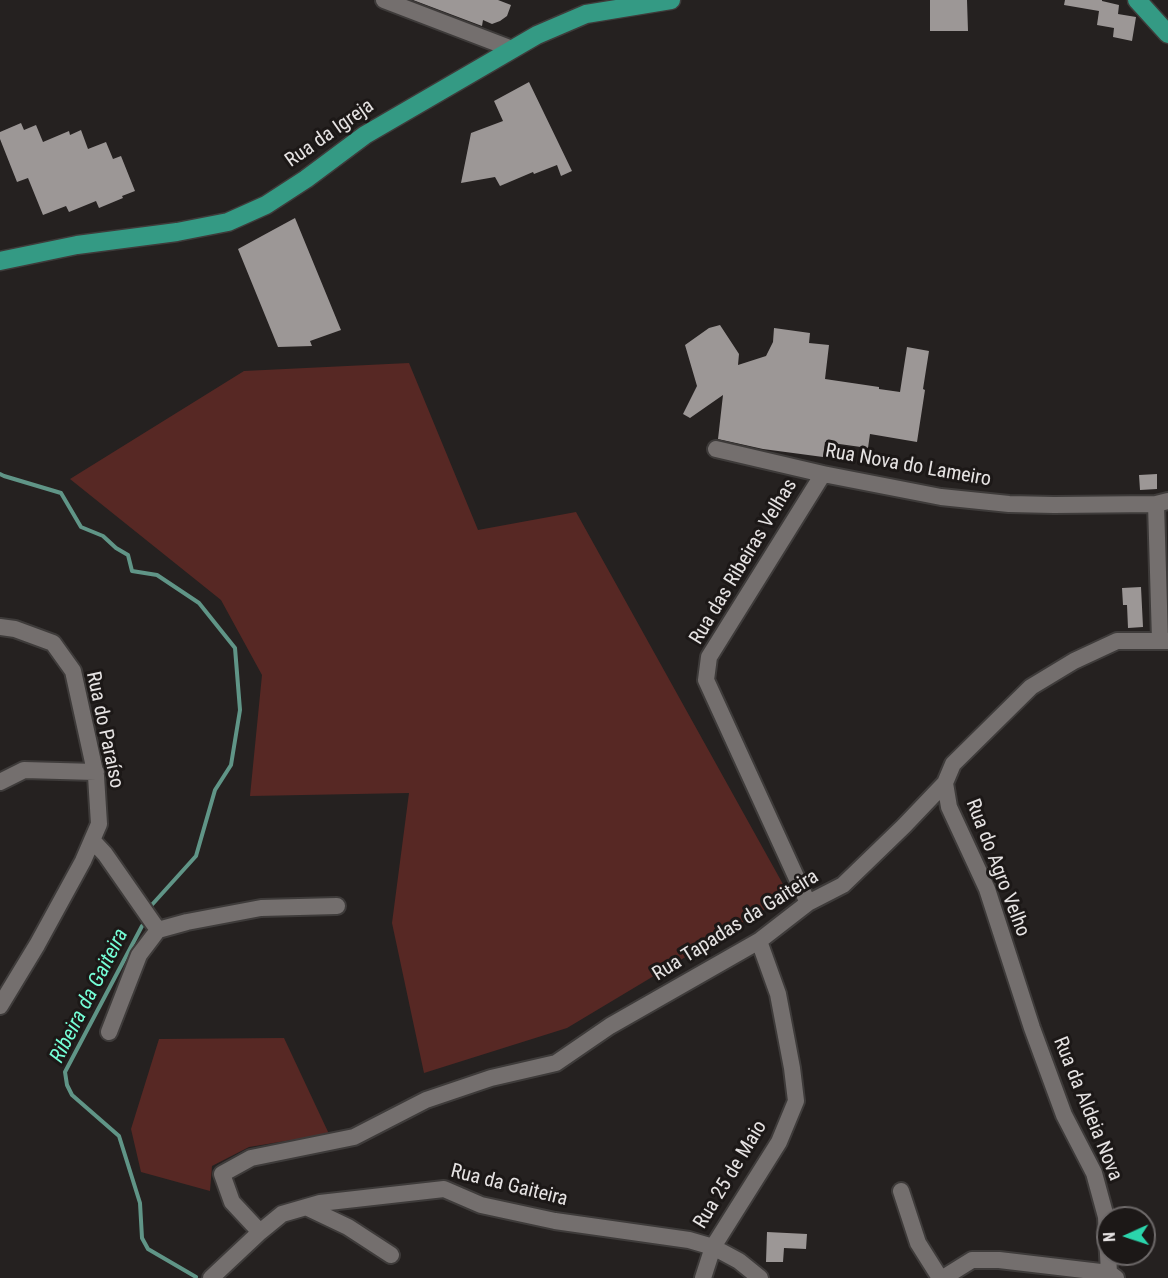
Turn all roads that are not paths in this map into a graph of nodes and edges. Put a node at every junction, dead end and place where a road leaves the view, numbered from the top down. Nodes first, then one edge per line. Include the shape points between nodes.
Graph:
1 (384, 0) edge
2 (671, 0) edge
3 (1137, 0) edge
4 (1168, 34) edge
5 (512, 50) junction
6 (0, 261) edge
7 (716, 448) dead end
8 (823, 474) junction
9 (1162, 502) edge
10 (0, 627) edge
11 (1164, 640) edge
12 (96, 772) junction
13 (0, 782) edge
14 (945, 783) junction
15 (92, 840) junction
16 (808, 903) junction
17 (337, 906) dead end
18 (158, 930) junction
19 (759, 941) junction
20 (0, 1006) edge
21 (1032, 1028) joint
22 (110, 1032) dead end
23 (901, 1191) dead end
24 (306, 1207) junction
25 (260, 1232) junction
26 (713, 1247) junction
27 (391, 1255) dead end
28 (1111, 1276) edge
29 (211, 1278) edge
30 (703, 1278) edge
31 (760, 1278) edge
32 (941, 1278) edge

1 - 5 street
2 - 5 main road, Rua da Igreja via 586,14
3 - 4 main road
5 - 6 main road, Rua da Igreja via 365,135 266,205 228,222 77,244
7 - 8 street, Rua Nova do Lameiro
8 - 9 street, Rua Nova do Lameiro via 941,497 1009,504
8 - 16 street, Rua das Ribeiras Velhas via 709,657 706,680
9 - 11 street
10 - 12 street, Rua do Paraíso via 53,643 73,671
11 - 14 street, Rua do Agro Velho via 1117,641 1031,687 953,764
12 - 13 street via 24,770
12 - 15 street, Rua do Paraíso via 99,824
14 - 16 street, Rua Tapadas da Gaiteira via 843,885
14 - 21 street, Rua do Agro Velho via 949,807 987,889
15 - 18 street
15 - 20 street, Rua do Paraíso
16 - 19 street, Rua Tapadas da Gaiteira
17 - 18 street via 261,908
18 - 22 street via 139,955
19 - 25 street, Rua Tapadas da Gaiteira via 610,1026 556,1063 491,1078 426,1100 354,1137 251,1158 222,1174 232,1202
19 - 26 street, Rua 25 de Maio via 778,994 795,1101 779,1142
21 - 28 street, Rua da Aldeia Nova via 1064,1114 1094,1173 1106,1217
23 - 32 street via 918,1243
24 - 25 street, Rua da Gaiteira via 282,1214
24 - 26 street, Rua da Gaiteira via 444,1189 481,1205
24 - 27 street via 348,1227
25 - 29 street, Rua da Gaiteira
26 - 30 street, Rua 25 de Maio
26 - 31 street
28 - 32 street via 999,1260 972,1260

